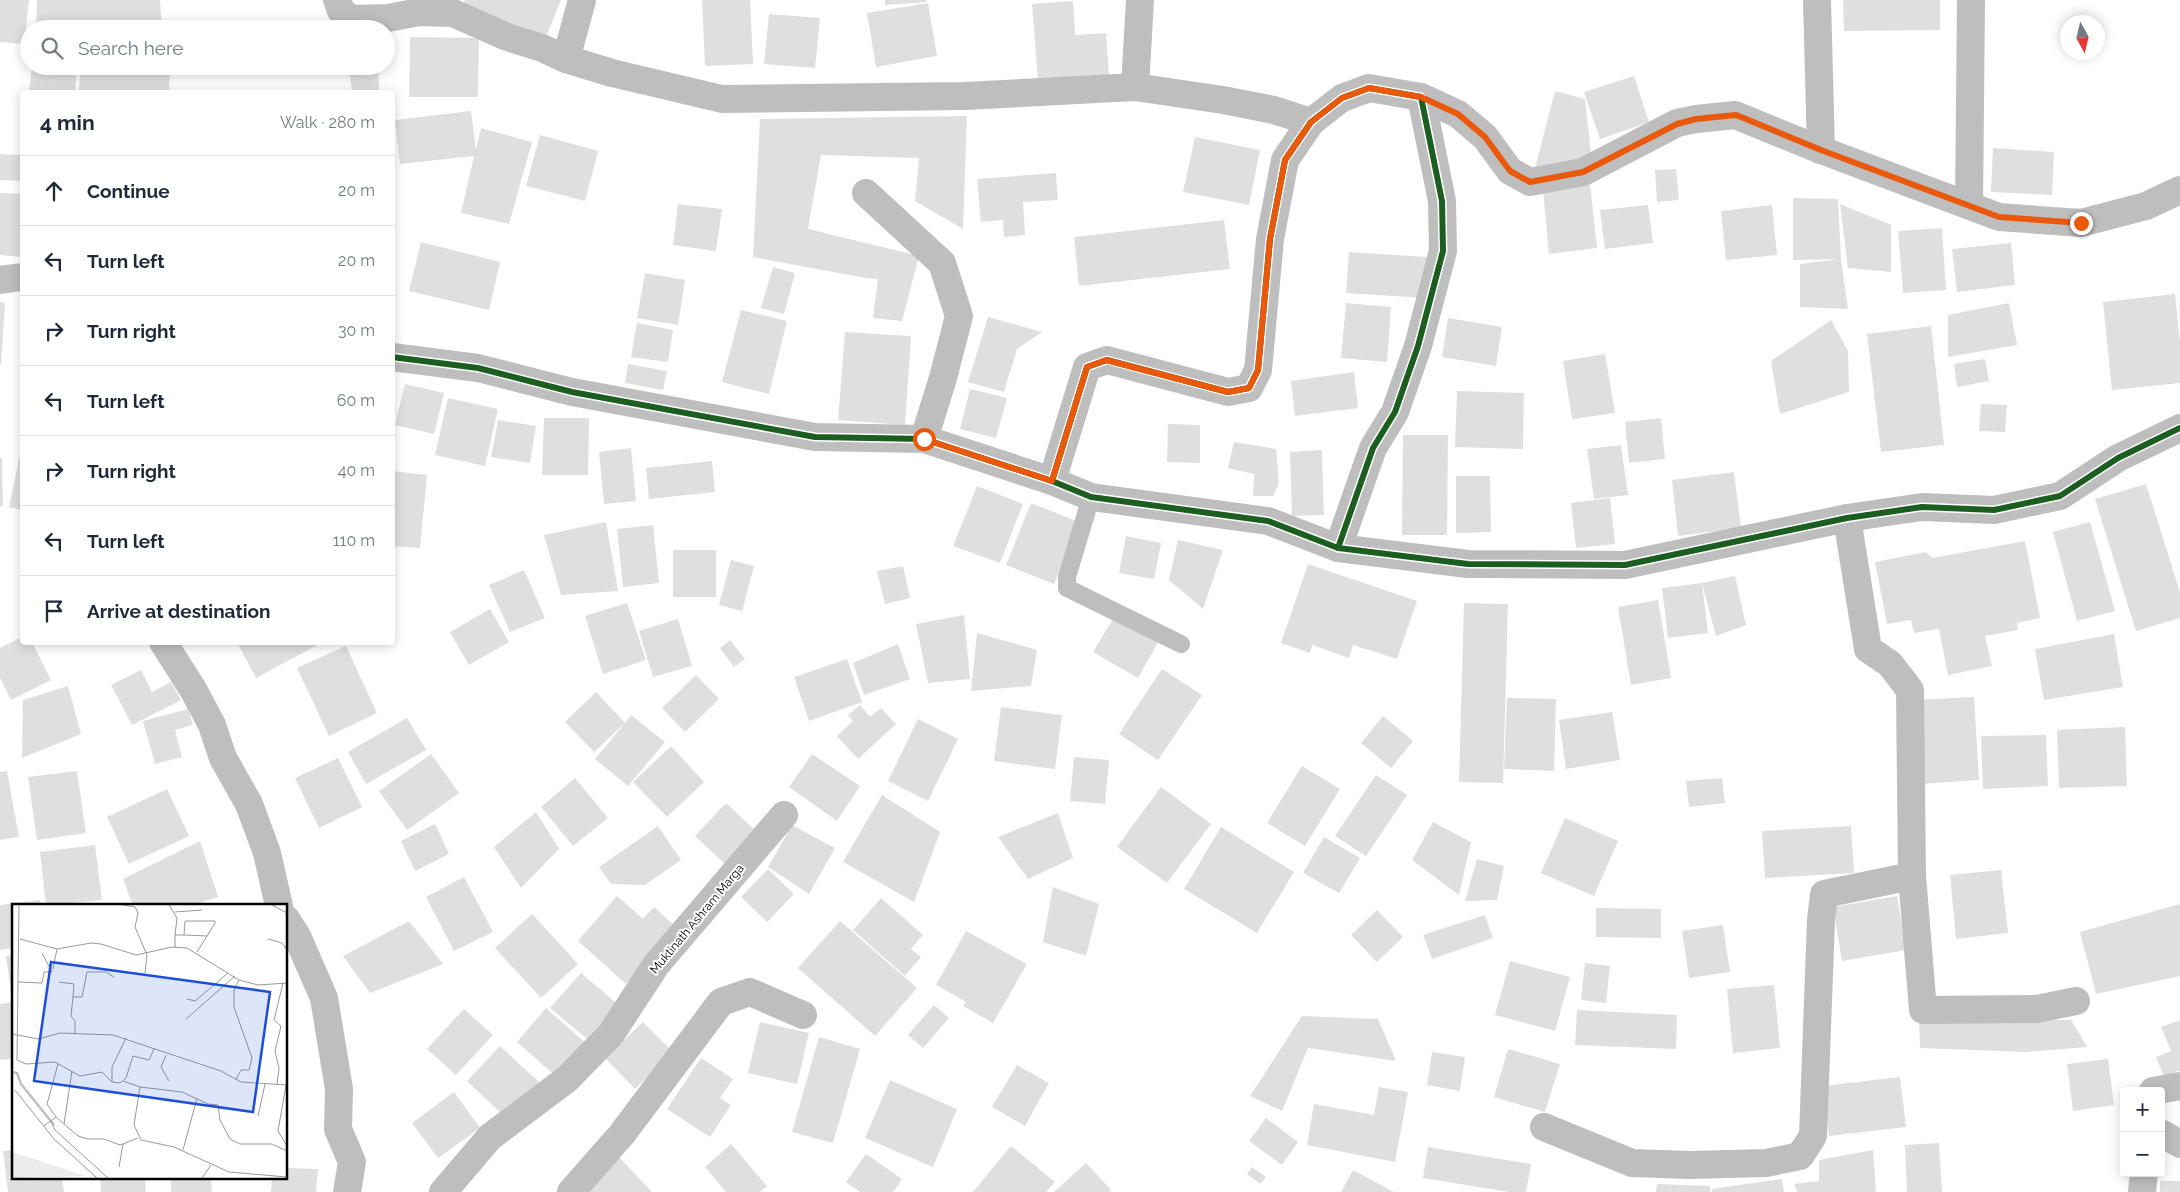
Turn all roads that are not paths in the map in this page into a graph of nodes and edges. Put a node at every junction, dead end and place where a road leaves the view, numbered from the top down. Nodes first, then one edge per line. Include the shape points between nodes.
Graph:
1 (337, 0) edge
2 (582, 0) edge
3 (1140, 0) edge
4 (1817, 0) edge
5 (1971, 0) edge
6 (566, 59) junction
7 (1135, 87) junction
8 (1421, 97) junction
9 (1311, 122) junction
10 (1821, 150) junction
11 (2180, 190) edge
12 (866, 193) dead end
13 (1968, 205) junction
14 (20, 277) edge
15 (0, 280) edge
16 (395, 358) edge
17 (2180, 428) edge
18 (924, 439) junction
19 (1052, 481) junction
20 (1091, 497) junction
21 (1847, 518) junction
22 (1338, 548) junction
23 (1182, 644) dead end
24 (164, 645) edge
25 (784, 815) dead end
26 (1912, 876) junction
27 (279, 904) edge
28 (288, 921) edge
29 (2076, 1001) dead end
30 (803, 1015) dead end
31 (2180, 1086) edge
32 (2165, 1089) edge
33 (1544, 1127) dead end
34 (2165, 1135) edge
35 (2180, 1144) edge
36 (2144, 1177) edge
37 (347, 1192) edge
38 (443, 1192) edge
39 (571, 1192) edge
40 (2142, 1192) edge

1 - 6 street via 341,11 351,19 388,18 419,12 453,13
2 - 6 street
3 - 7 street
4 - 10 street
5 - 13 street
6 - 7 street via 722,99 964,96
7 - 9 street via 1274,110
8 - 9 street via 1369,88 1342,98
8 - 10 street via 1458,114 1485,137 1510,171 1530,182 1583,172 1660,131 1696,119 1736,115
8 - 22 street via 1442,201 1443,251 1418,346 1395,412 1373,448
9 - 19 street via 1285,160 1270,239 1258,370 1249,388 1228,392 1106,360 1087,367
10 - 13 street
11 - 13 street via 2146,206 2081,223 1999,217
12 - 18 street via 942,263 959,316
14 - 15 street
16 - 18 street via 478,368 572,392 815,437
17 - 21 street via 2118,458 2060,496 1994,510 1922,507
18 - 19 street
19 - 20 street
20 - 22 street via 1268,521
20 - 23 lane via 1067,577 1067,588
21 - 22 street via 1625,565 1468,564
21 - 26 street via 1868,649 1890,664 1910,690
24 - 27 street via 212,724 223,758 249,804 267,853
25 - 38 street, Muktinath Ashram Marga via 656,965 611,1034 567,1079 490,1137
26 - 29 street via 1923,1010 2037,1009
26 - 33 street via 1824,894 1820,920 1813,1136 1800,1156 1766,1163 1632,1163
28 - 37 street via 324,998 339,1088 338,1129 352,1162
30 - 39 street via 750,992 721,1002 622,1134
31 - 32 street
34 - 35 street
36 - 40 street

